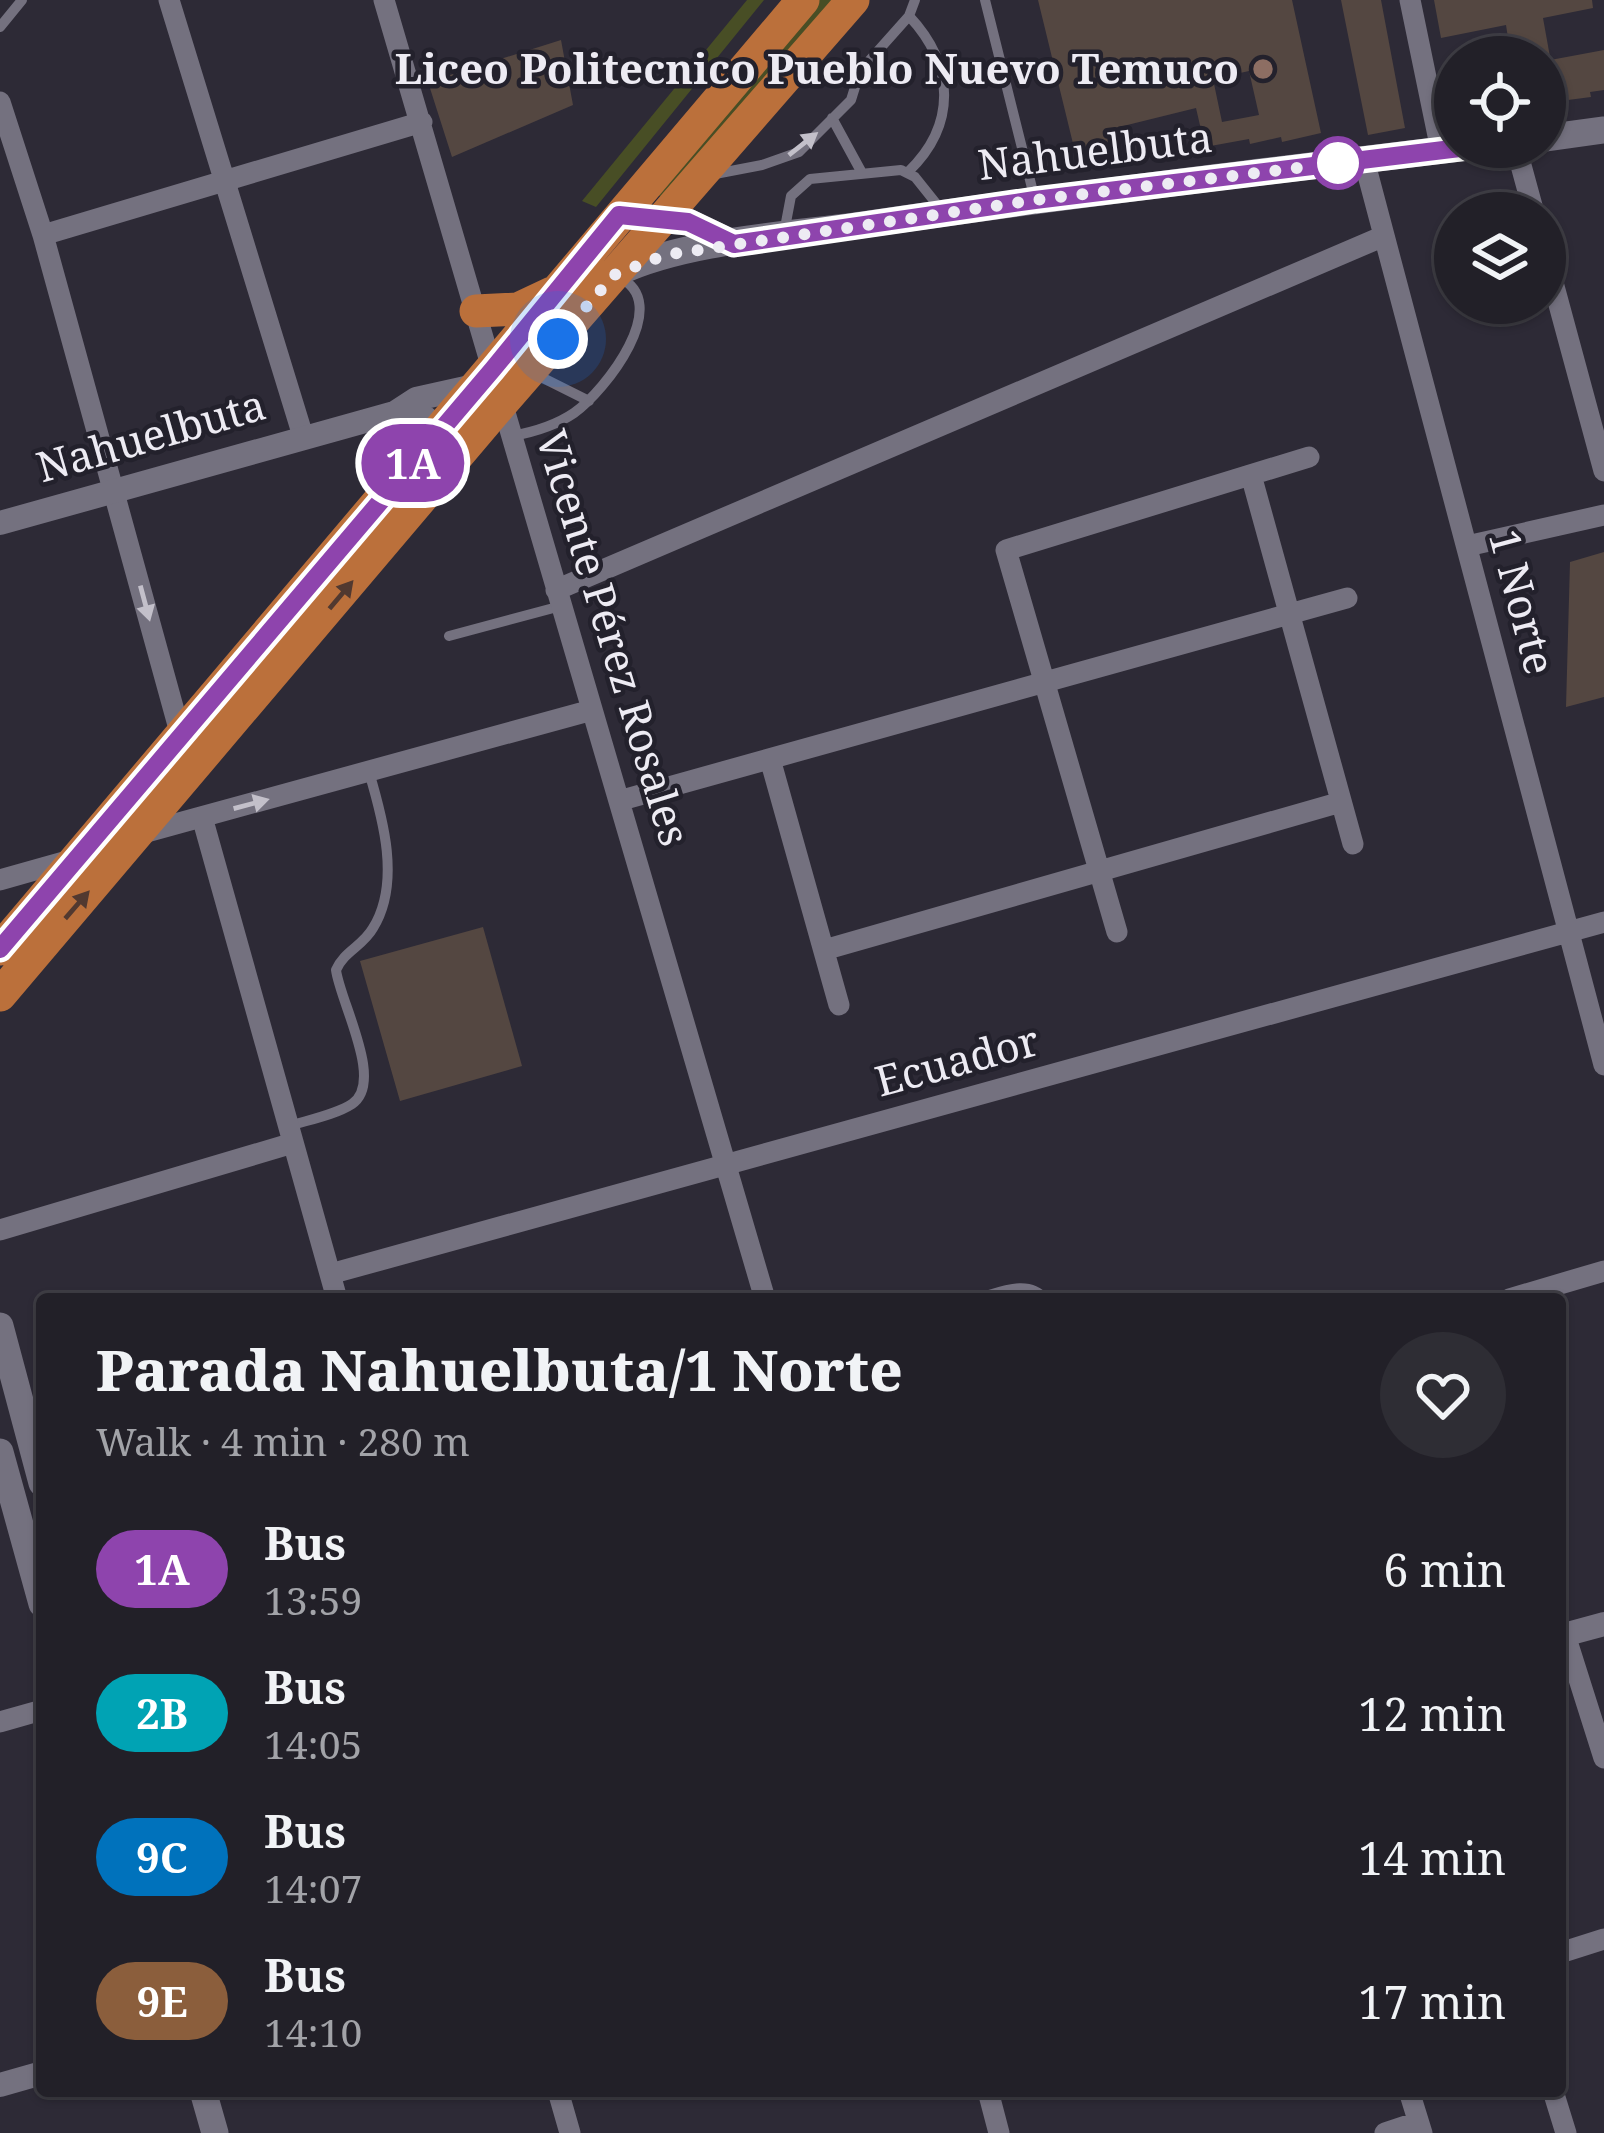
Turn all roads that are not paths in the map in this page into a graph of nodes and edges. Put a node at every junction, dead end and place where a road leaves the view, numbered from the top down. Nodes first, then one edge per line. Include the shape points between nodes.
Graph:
1 (22, 0) edge
2 (169, 0) edge
3 (384, 0) edge
4 (803, 0) edge
5 (853, 0) edge
6 (915, 0) edge
7 (985, 0) edge
8 (1001, 0) edge
9 (1410, 0) edge
10 (989, 14) junction
11 (909, 16) junction
12 (0, 27) edge
13 (1434, 79) edge
14 (2, 104) edge
15 (832, 118) junction
16 (422, 122) junction
17 (1604, 130) edge
18 (1566, 135) edge
19 (1434, 152) edge
20 (1364, 160) junction
21 (908, 172) junction
22 (862, 173) junction
23 (225, 181) junction
24 (695, 182) junction
25 (1035, 200) junction
26 (944, 213) junction
27 (619, 215) junction
28 (662, 220) junction
29 (43, 235) junction
30 (1384, 236) junction
31 (784, 237) junction
32 (734, 244) junction
33 (614, 275) junction
34 (559, 288) junction
35 (476, 311) junction
36 (1564, 324) edge
37 (530, 371) junction
38 (496, 398) junction
39 (589, 400) junction
40 (394, 413) junction
41 (440, 430) junction
42 (304, 436) junction
43 (1309, 458) dead end
44 (1604, 472) edge
45 (1251, 475) junction
46 (114, 490) junction
47 (1604, 515) edge
48 (0, 523) edge
49 (1466, 546) junction
50 (559, 598) junction
51 (1347, 598) dead end
52 (1289, 614) junction
53 (449, 636) dead end
54 (1044, 682) junction
55 (592, 710) junction
56 (181, 736) junction
57 (770, 759) junction
58 (368, 772) junction
59 (622, 800) junction
60 (1341, 802) junction
61 (202, 817) junction
62 (139, 834) junction
63 (1353, 844) dead end
64 (80, 857) junction
65 (1099, 872) junction
66 (0, 880) edge
67 (1604, 922) edge
68 (1117, 932) dead end
69 (1569, 932) junction
70 (0, 949) edge
71 (824, 950) junction
72 (0, 994) edge
73 (839, 1005) dead end
74 (1604, 1065) edge
75 (291, 1134) junction
76 (727, 1165) junction
77 (0, 1230) edge
78 (1604, 1271) edge
79 (330, 1274) junction
80 (335, 1293) edge
81 (763, 1293) edge
82 (999, 1293) edge
83 (1040, 1293) edge
84 (1529, 1293) edge
85 (0, 1326) edge
86 (0, 1452) edge
87 (36, 1461) edge
88 (36, 1582) edge
89 (1604, 1624) edge
90 (1566, 1634) edge
91 (1566, 1644) edge
92 (36, 1713) edge
93 (0, 1722) edge
94 (1604, 1758) edge
95 (1604, 1939) edge
96 (1566, 1950) edge
97 (36, 2075) edge
98 (0, 2085) edge
99 (205, 2097) edge
100 (560, 2097) edge
101 (990, 2097) edge
102 (1411, 2097) edge
103 (1555, 2097) edge
104 (1420, 2128) edge
105 (215, 2133) edge
106 (570, 2133) edge
107 (999, 2133) edge
108 (1385, 2133) edge
109 (1566, 2133) edge

1 - 12 lane
2 - 23 street
3 - 16 street, Vicente Pérez Rosales
4 - 27 main road
5 - 24 main road
6 - 11 lane
7 - 10 lane
8 - 10 lane
9 - 13 street
10 - 25 lane
11 - 15 lane via 860,70 850,100
11 - 21 lane via 933,50 944,90 941,125
14 - 29 street
15 - 22 lane
24 -> 15 lane via 799,152
16 - 23 street
16 - 35 street, Vicente Pérez Rosales
17 - 18 main road
19 - 20 main road, Nahuelbuta
20 - 25 main road, Nahuelbuta
20 - 30 street, 1 Norte
21 - 22 lane
21 - 26 lane
22 - 31 lane via 810,179 791,196
23 - 29 street
23 - 42 street
24 - 28 main road
25 - 26 main road, Nahuelbuta
26 - 31 main road, Nahuelbuta
27 - 28 main road
27 - 34 main road
28 - 32 main road via 688,222
28 - 33 main road
29 - 46 street
30 - 49 street, 1 Norte
30 - 50 street
31 - 32 main road, Nahuelbuta
32 - 33 main road, Nahuelbuta via 665,255
33 - 37 main road
33 - 39 lane via 635,288 641,316
34 - 35 main road via 518,309
34 - 38 main road
35 - 38 street, Vicente Pérez Rosales
36 - 44 street
37 - 38 main road
37 - 39 lane
38 - 39 lane via 560,422
38 - 40 street, Nahuelbuta via 416,399
38 - 41 main road
38 - 50 street, Vicente Pérez Rosales
62 -> 38 main road
40 - 41 street via 422,415
40 - 42 street, Nahuelbuta
41 - 56 main road
42 - 46 street, Nahuelbuta
43 - 45 street
45 - 52 street
45 - 54 street via 1006,550
46 - 48 street, Nahuelbuta
46 -> 56 street
47 - 49 street
49 - 69 street, 1 Norte
50 - 53 lane
50 - 55 street, Vicente Pérez Rosales
51 - 52 street
52 - 54 street
52 - 60 street
54 - 57 street
54 - 65 street
55 - 58 street
55 - 59 street, Vicente Pérez Rosales
56 - 64 main road
57 - 59 street
57 - 71 street
61 -> 58 street
58 - 75 lane via 384,834 385,900 369,935 336,970 365,1084 347,1106
59 - 76 street, Vicente Pérez Rosales
60 - 63 street
60 - 65 street
61 - 62 street
61 - 75 street
72 -> 62 main road
64 - 66 street
64 - 70 main road
65 - 68 street
65 - 71 street
67 - 69 street, Ecuador
69 - 74 street, 1 Norte
69 - 76 street, Ecuador
71 - 73 street
75 - 77 street
75 - 79 street
76 - 79 street, Ecuador
76 - 81 street, Vicente Pérez Rosales
78 - 84 street
79 - 80 street
82 - 83 lane via 1027,1286
85 - 87 main road
86 - 88 main road
89 - 90 street
91 - 94 street
92 - 93 street
95 - 96 street
97 - 98 street
99 - 105 main road
100 - 106 street
101 - 107 street
102 - 104 street
103 - 109 street
104 - 108 street

